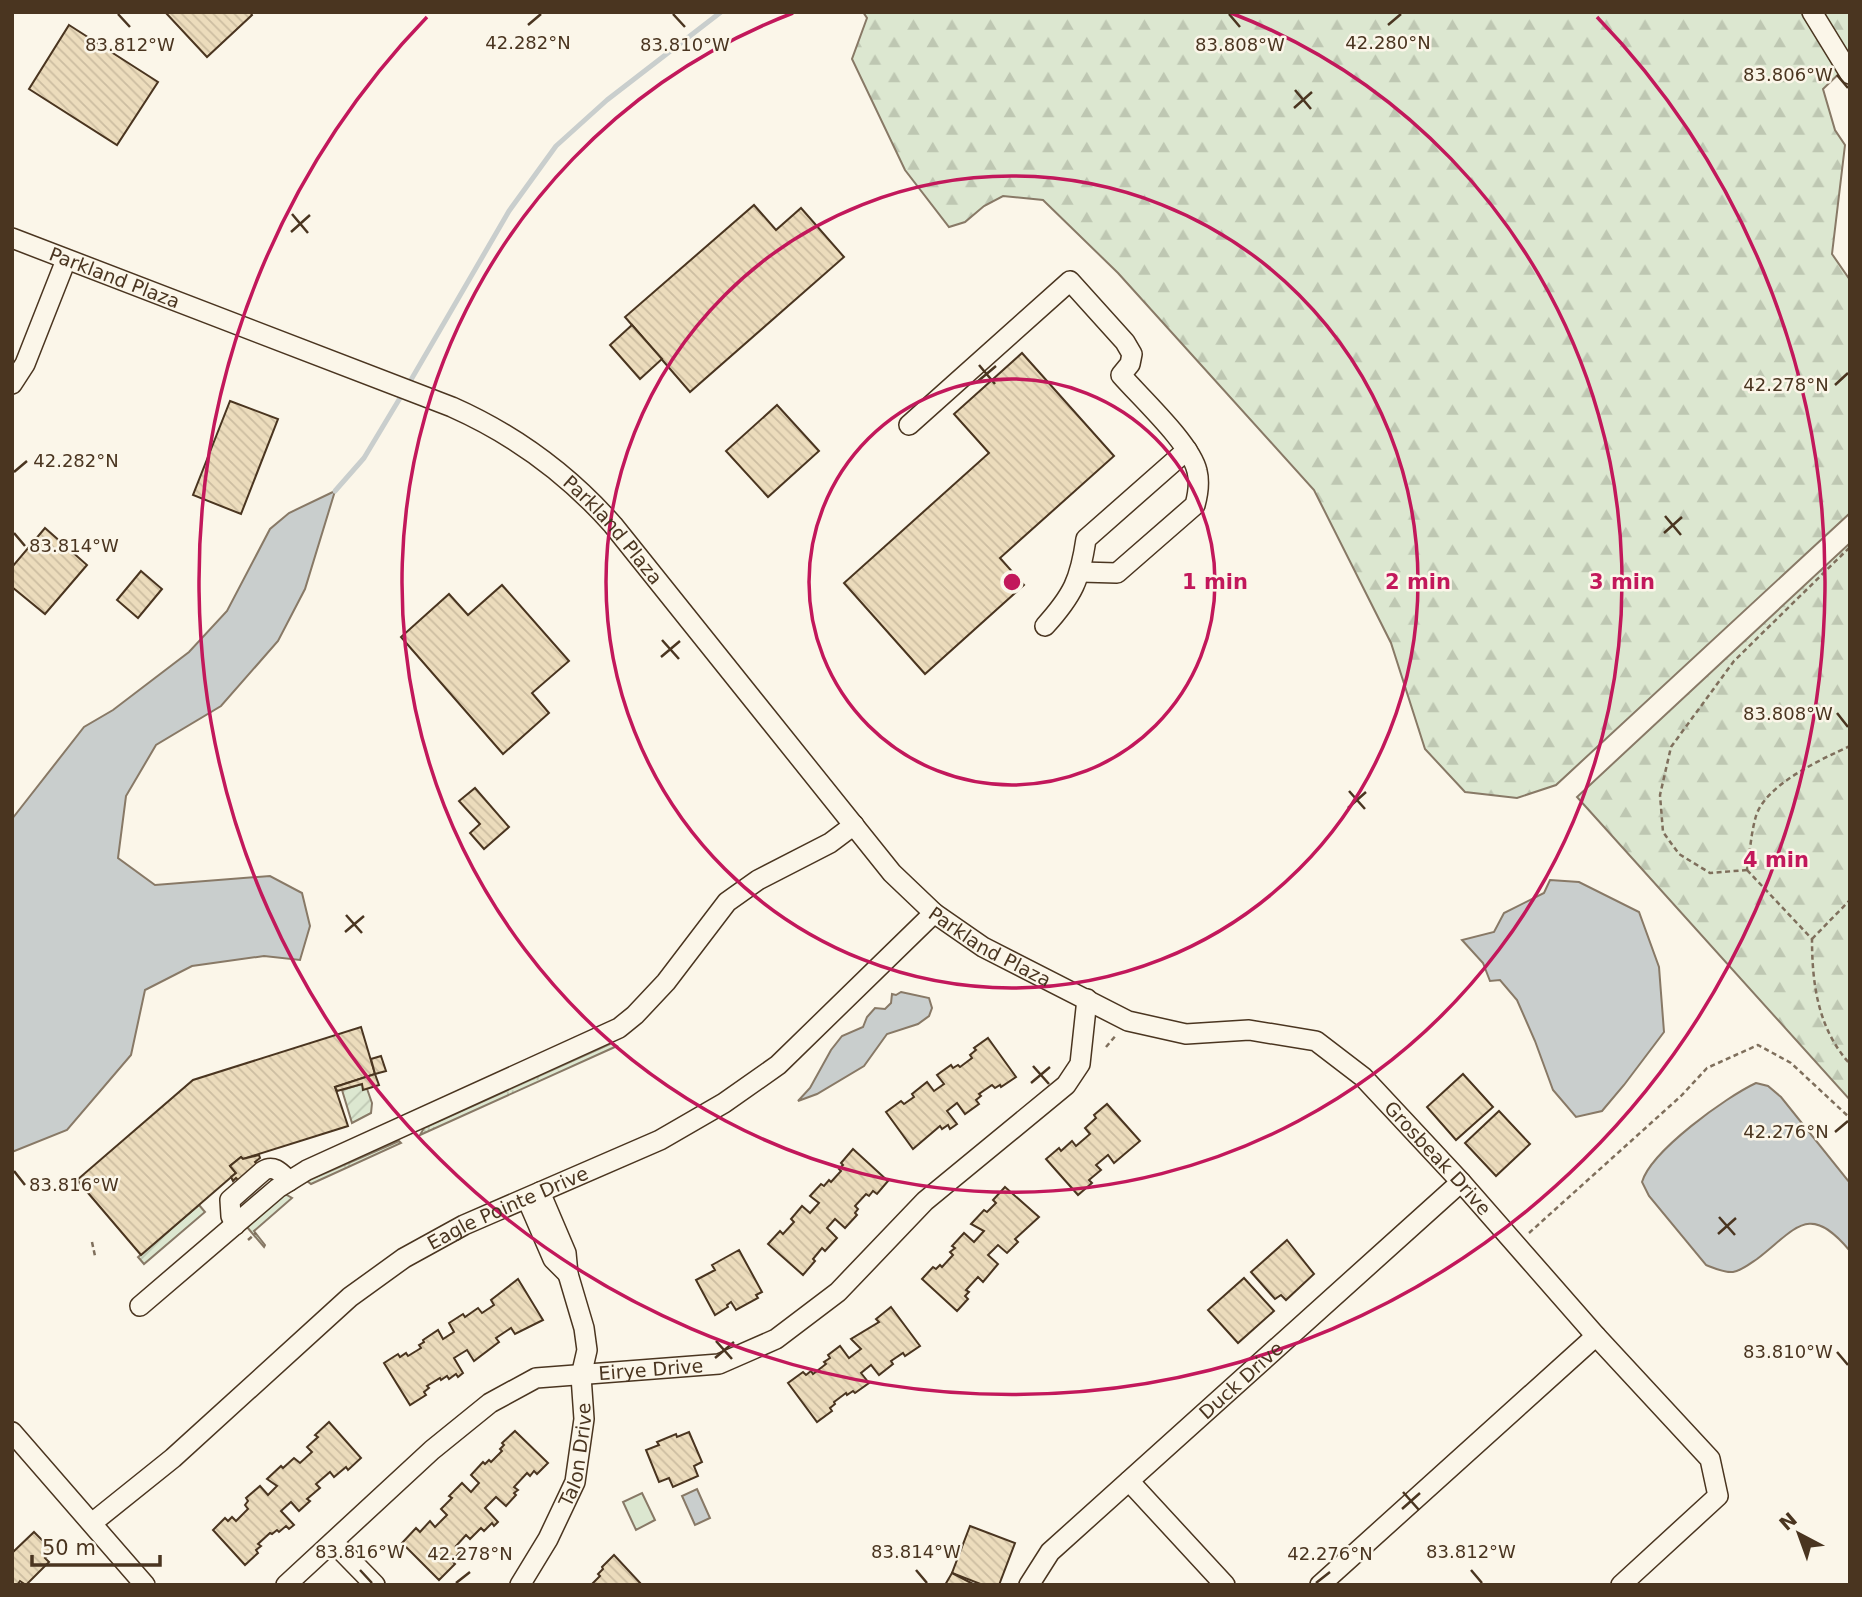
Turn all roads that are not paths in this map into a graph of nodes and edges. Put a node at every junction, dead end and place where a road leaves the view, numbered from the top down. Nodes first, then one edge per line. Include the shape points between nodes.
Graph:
1 (1812, 12) edge
2 (1850, 74) edge
3 (12, 238) edge
4 (66, 260) junction
5 (12, 384) edge
6 (909, 425) dead end
7 (1187, 450) junction
8 (1082, 572) junction
9 (1045, 626) dead end
10 (853, 825) junction
11 (934, 913) junction
12 (1087, 999) junction
13 (1461, 1182) junction
14 (534, 1195) junction
15 (140, 1306) dead end
16 (1596, 1336) junction
17 (581, 1376) junction
18 (12, 1432) edge
19 (1129, 1481) junction
20 (92, 1523) junction
21 (333, 1542) junction
22 (145, 1585) edge
23 (286, 1585) edge
24 (375, 1585) edge
25 (520, 1585) edge
26 (1029, 1585) edge
27 (1225, 1585) edge
28 (1320, 1585) edge
29 (1621, 1585) edge

1 - 2 street
3 - 4 street, Parkland Plaza
4 - 5 street via 25,364
4 - 10 street, Parkland Plaza via 425,397 516,439 593,502
6 - 7 street via 1070,281 1132,354 1121,375
7 - 8 street via 1086,539
7 - 8 street via 1197,471 1195,505 1117,573
8 - 9 street via 1064,606
10 - 11 street, Parkland Plaza via 892,873
10 - 15 street via 727,902 666,982 619,1028 289,1181 267,1168 230,1200 234,1225
11 - 12 street, Parkland Plaza via 1009,962
11 - 14 street, Eagle Pointe Drive via 778,1065 660,1140
12 - 13 street, Grosbeak Drive via 1128,1021 1186,1034 1249,1030 1316,1041 1363,1077
12 - 17 street, Eirye Drive via 1080,1065 1066,1085 925,1200 838,1292 776,1339 719,1364
13 - 16 street, Grosbeak Drive
13 - 19 street, Duck Drive
14 - 17 street, Talon Drive via 553,1259 568,1274 584,1328 587,1350
14 - 20 street, Eagle Pointe Drive via 464,1225 404,1258 350,1297 173,1458
16 - 28 street
16 - 29 street, Grosbeak Drive via 1710,1459 1718,1496
17 - 21 street, Eirye Drive via 536,1378 490,1403
17 - 25 street, Talon Drive via 584,1419 575,1482
18 - 20 street
19 - 26 street, Duck Drive via 1050,1552
19 - 27 street
20 - 22 street
21 - 23 street, Eirye Drive
21 - 24 street

